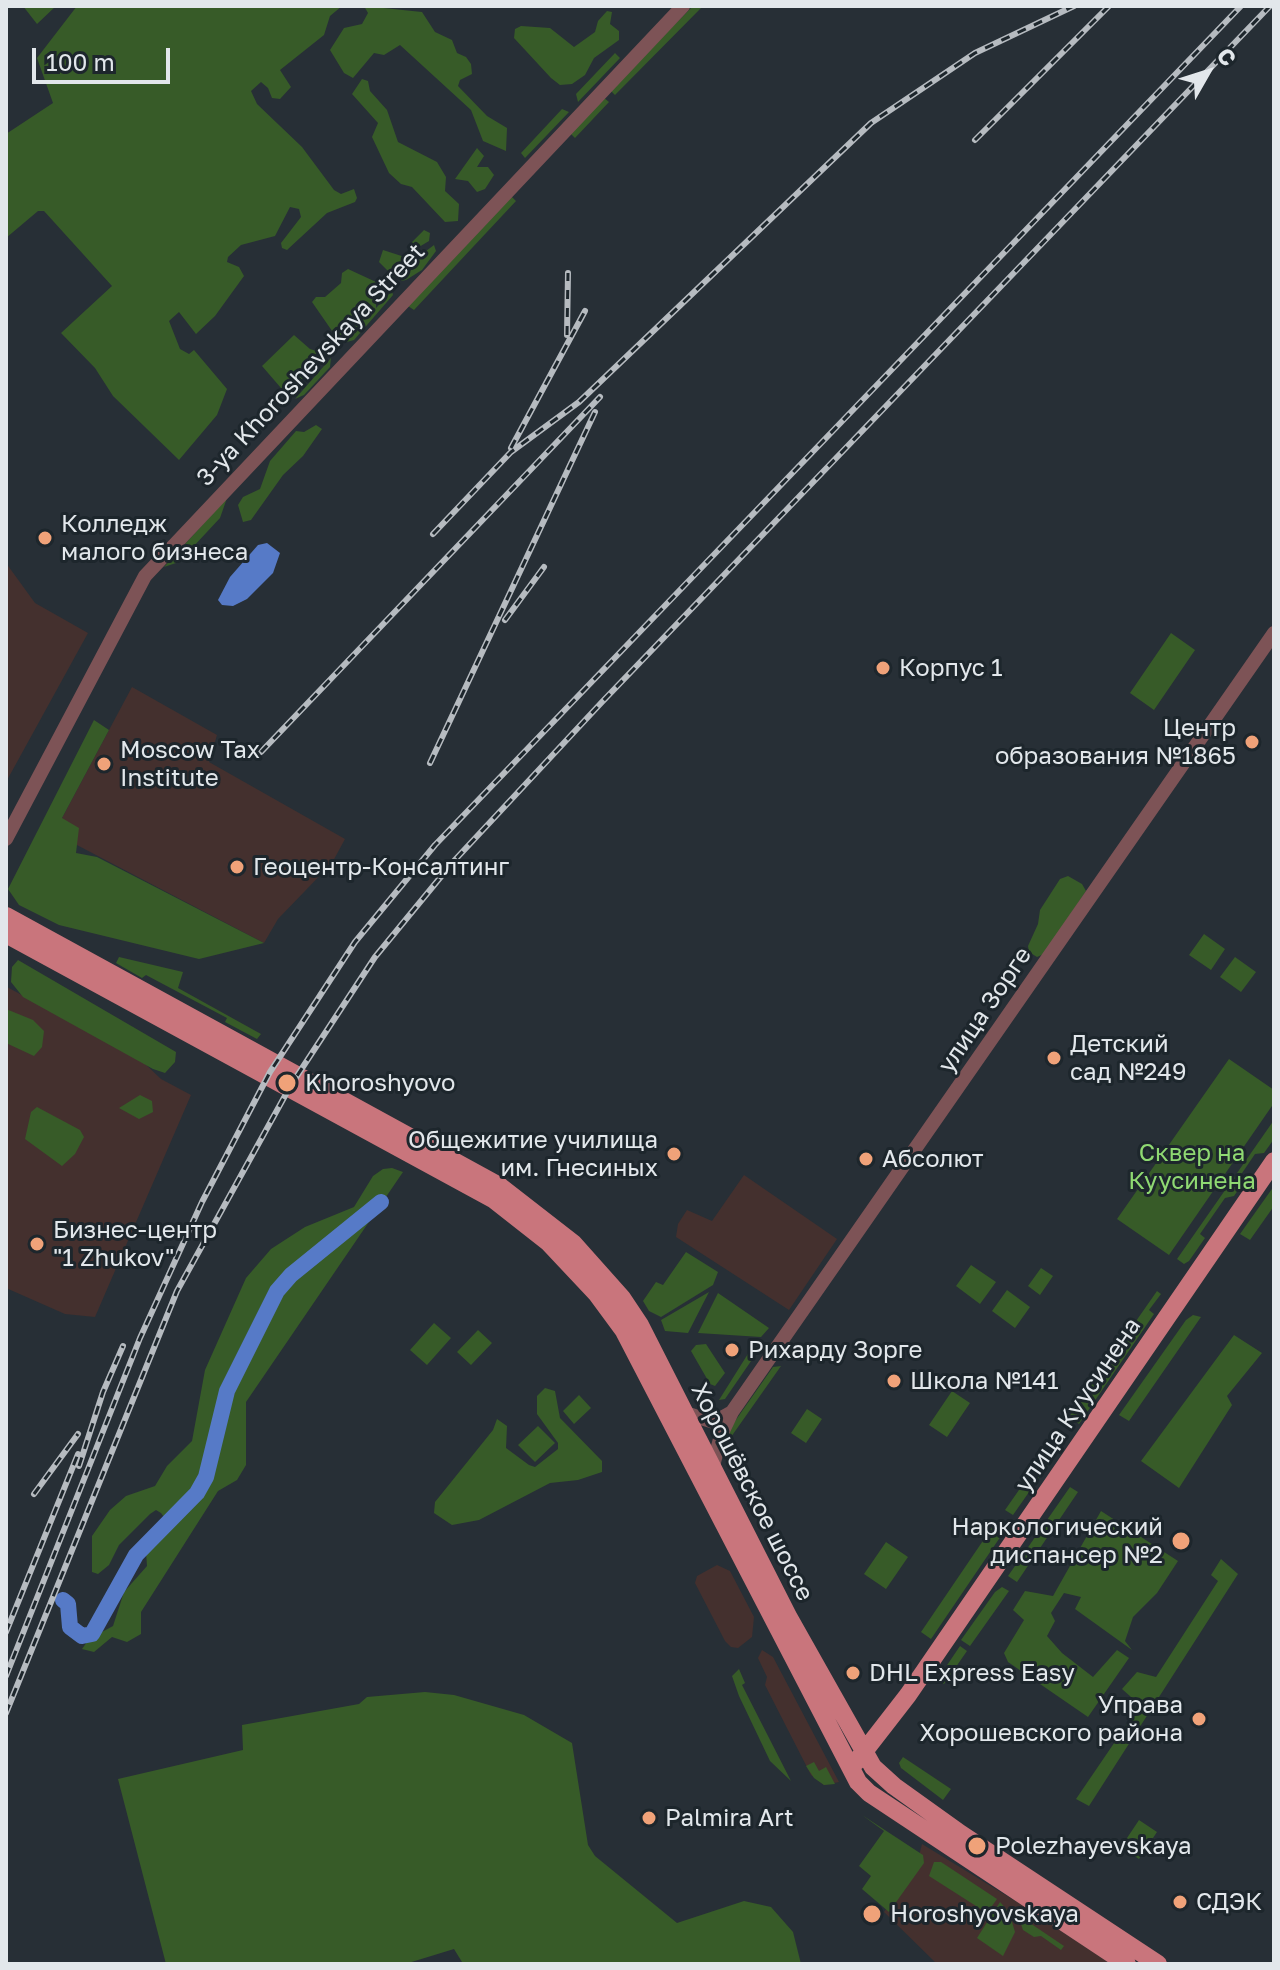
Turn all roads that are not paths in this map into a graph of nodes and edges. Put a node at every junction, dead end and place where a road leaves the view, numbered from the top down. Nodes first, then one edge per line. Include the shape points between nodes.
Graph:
1 (683, 6) edge
2 (1274, 633) edge
3 (6, 839) edge
4 (7, 921) edge
5 (278, 1072) junction
6 (1274, 1161) edge
7 (732, 1412) junction
8 (685, 1413) junction
9 (713, 1466) junction
10 (835, 1738) junction
11 (863, 1752) junction
12 (856, 1779) junction
13 (1127, 1964) edge
14 (1158, 1964) edge

1 - 3 street, 3-ya Khoroshevskaya Street via 145,576
2 - 7 street, улица Зорге
4 - 5 main road
5 - 8 main road, Хорошёвское шоссе via 501,1187 556,1229 630,1309
5 - 10 main road, Хорошёвское шоссе via 493,1199 549,1243 596,1293 647,1374
6 - 11 main road, улица Куусинена via 908,1695
7 - 8 street via 714,1422
7 - 9 street, улица Зорге
8 - 9 main road, Хорошёвское шоссе
9 - 11 main road, Хорошёвское шоссе
10 - 11 main road via 847,1753
10 - 12 main road, Хорошёвское шоссе
11 - 12 main road via 853,1768
11 - 14 main road, Хорошёвское шоссе via 894,1786
12 - 13 main road, Хорошёвское шоссе via 869,1793

